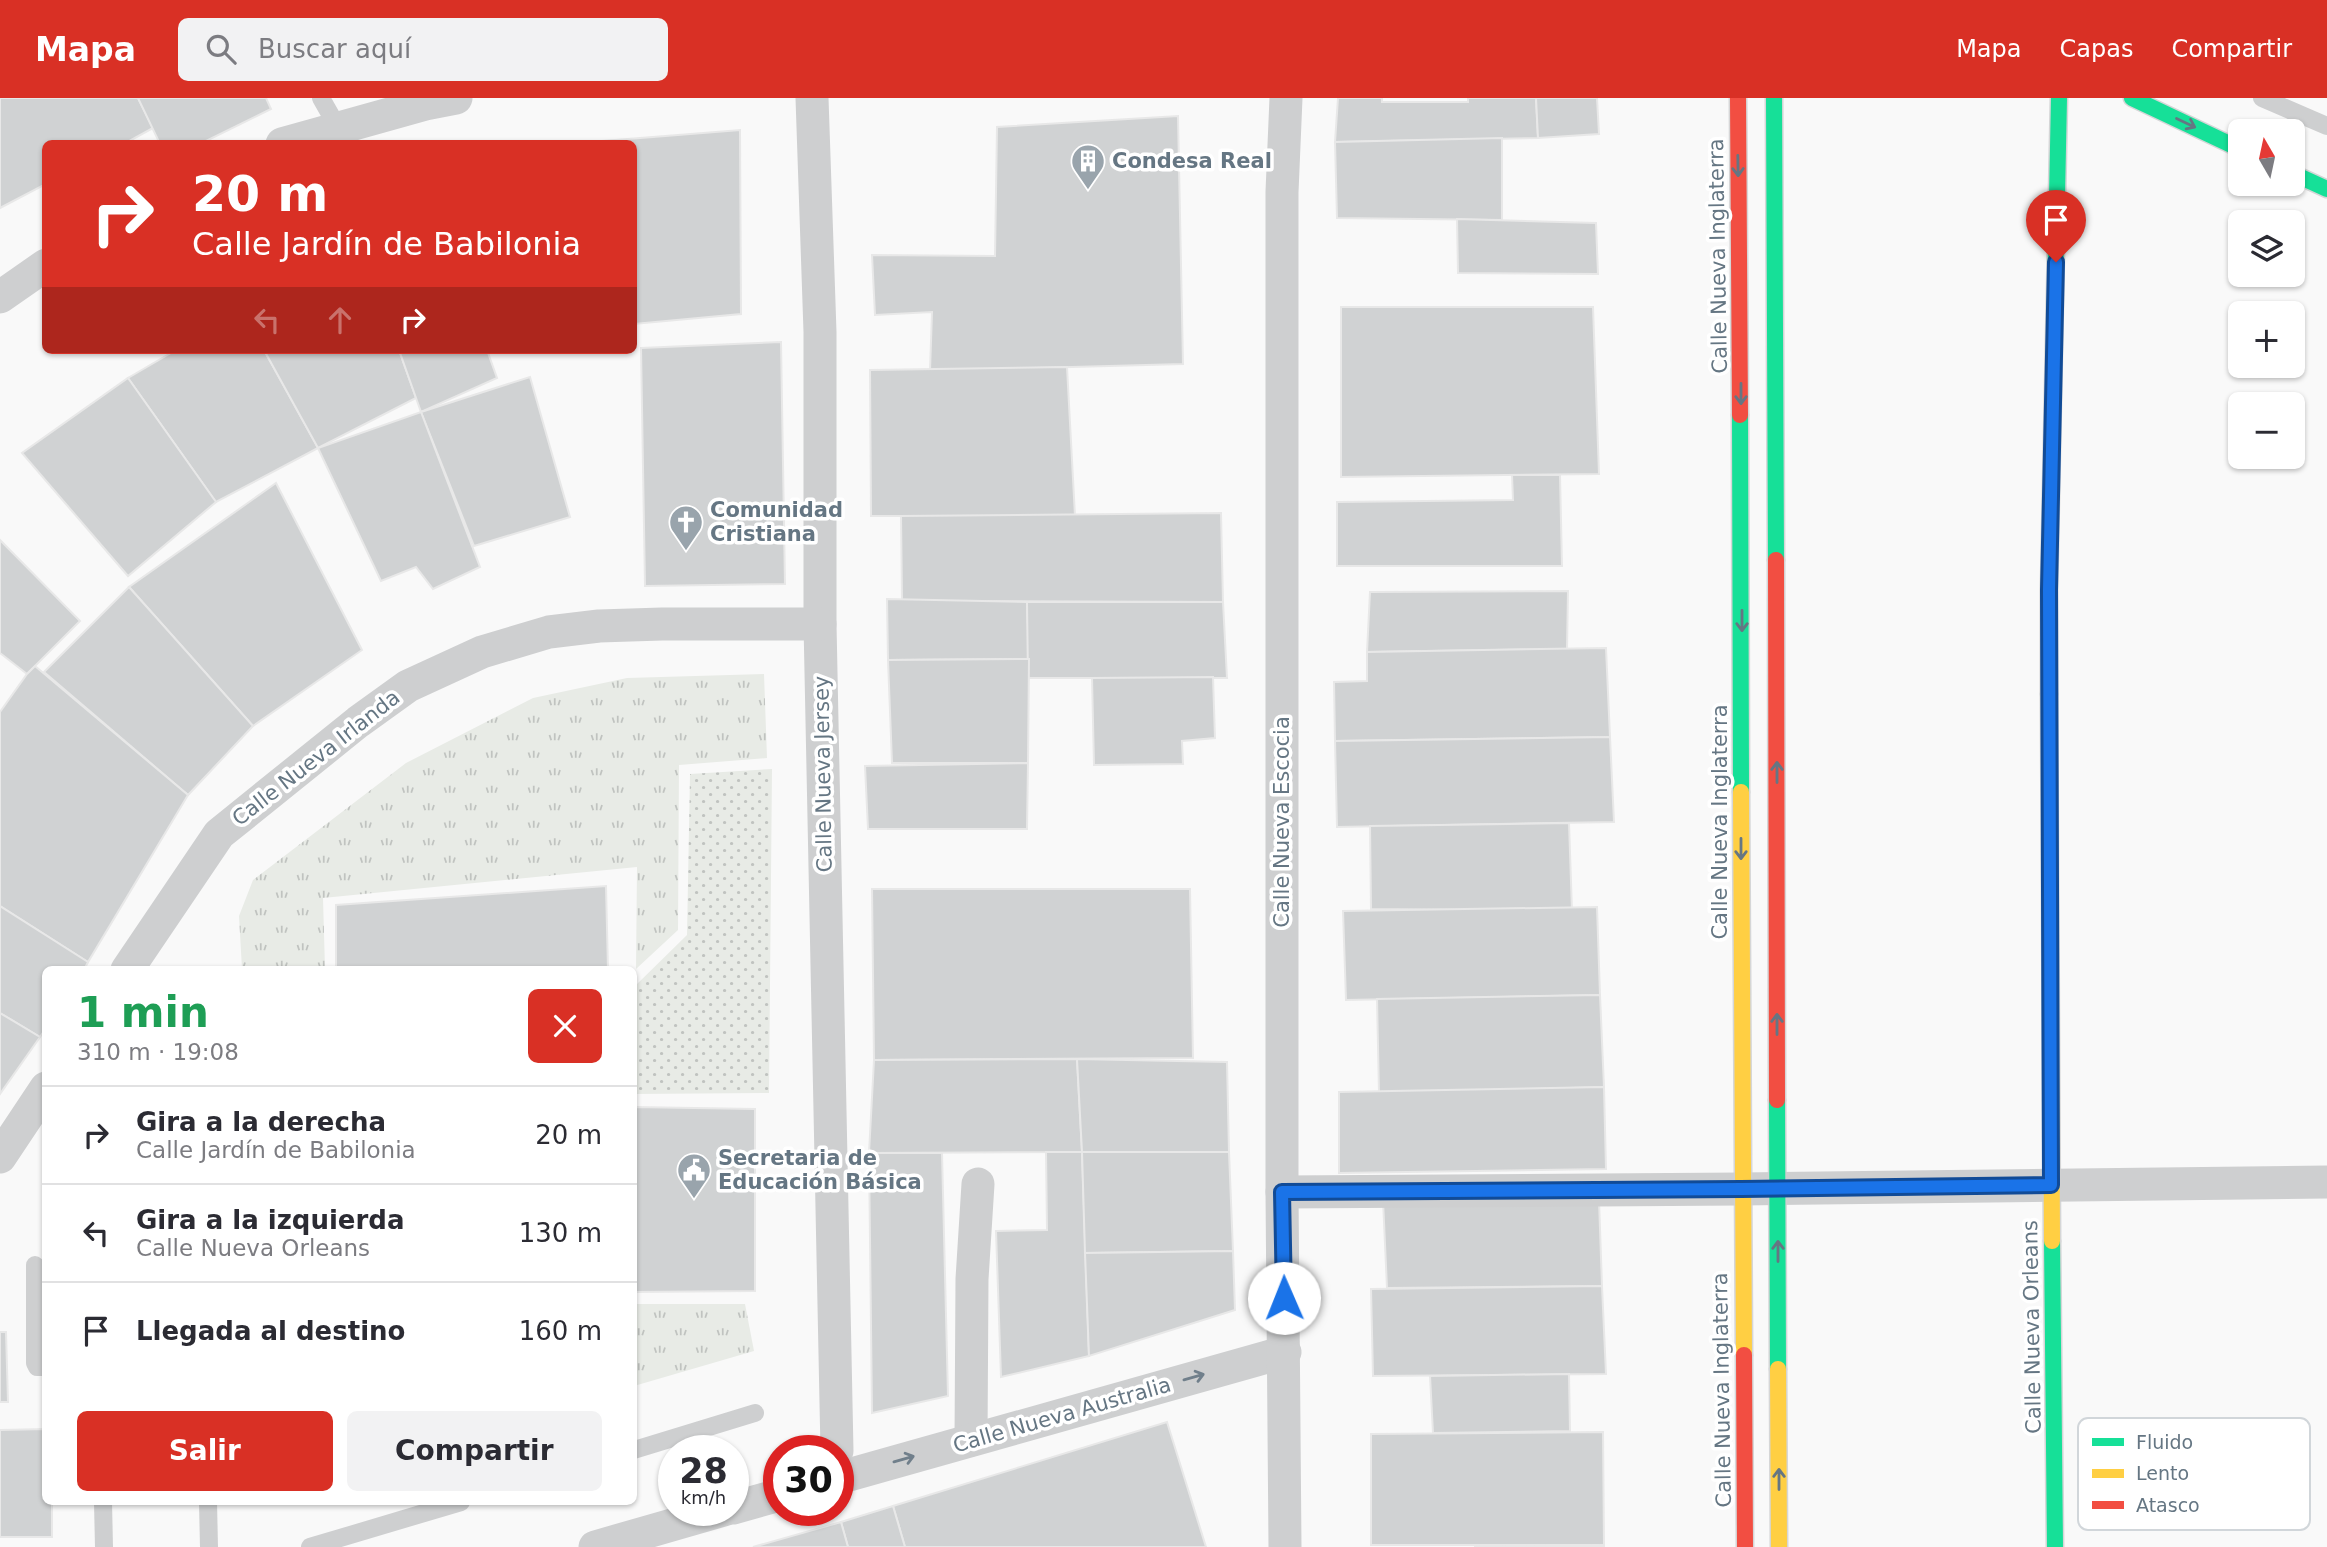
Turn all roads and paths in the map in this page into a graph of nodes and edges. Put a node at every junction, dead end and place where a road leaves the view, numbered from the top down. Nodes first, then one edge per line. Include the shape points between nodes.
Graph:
1 (321, 98) edge
2 (456, 98) edge
3 (812, 98) edge
4 (1286, 98) edge
5 (1738, 98) edge
6 (1774, 98) edge
7 (2059, 98) edge
8 (2132, 98) edge
9 (2262, 98) edge
10 (2327, 126) edge
11 (338, 128) junction
12 (296, 140) edge
13 (2228, 143) edge
14 (2305, 179) edge
15 (2327, 189) edge
16 (42, 268) edge
17 (0, 297) edge
18 (820, 624) junction
19 (130, 966) edge
20 (42, 1093) edge
21 (3, 1145) edge
22 (2327, 1182) edge
23 (978, 1184) dead end
24 (2051, 1185) junction
25 (1741, 1189) junction
26 (1777, 1189) junction
27 (1282, 1192) junction
28 (35, 1265) dead end
29 (1285, 1352) junction
30 (42, 1367) edge
31 (755, 1413) dead end
32 (837, 1435) edge
33 (971, 1440) junction
34 (637, 1449) edge
35 (854, 1473) edge
36 (103, 1505) edge
37 (208, 1505) edge
38 (451, 1505) edge
39 (668, 1526) edge
40 (104, 1547) edge
41 (209, 1547) edge
42 (310, 1547) edge
43 (595, 1547) edge
44 (1285, 1547) edge
45 (1745, 1547) edge
46 (1779, 1547) edge
47 (2055, 1547) edge

1 - 11 lane
2 - 11 street
3 - 18 street, Calle Nueva Jersey via 820,332
4 - 27 street, Calle Nueva Escocia via 1282,192
5 -> 25 street, Calle Nueva Inglaterra
26 -> 6 street
7 - 24 street, Calle Nueva Orleans via 2049,590
8 -> 13 street
9 - 10 lane
11 - 12 street
14 - 15 street
16 - 17 street
18 - 19 street, Calle Nueva Irlanda via 662,624 549,632 482,652 408,686 219,834
18 - 32 street, Calle Nueva Jersey
20 - 21 street
22 - 24 street
23 - 33 street
24 - 26 street
24 - 47 street, Calle Nueva Orleans
25 - 26 street
25 - 27 street
25 - 45 street, Calle Nueva Inglaterra
46 -> 26 street
27 - 29 street, Calle Nueva Escocia
28 - 30 lane via 35,1363
33 -> 29 street, Calle Nueva Australia
29 - 44 street, Calle Nueva Escocia
31 - 34 lane
35 -> 33 street, Calle Nueva Australia
36 - 40 lane
37 - 41 lane
38 - 42 lane
39 - 43 street

